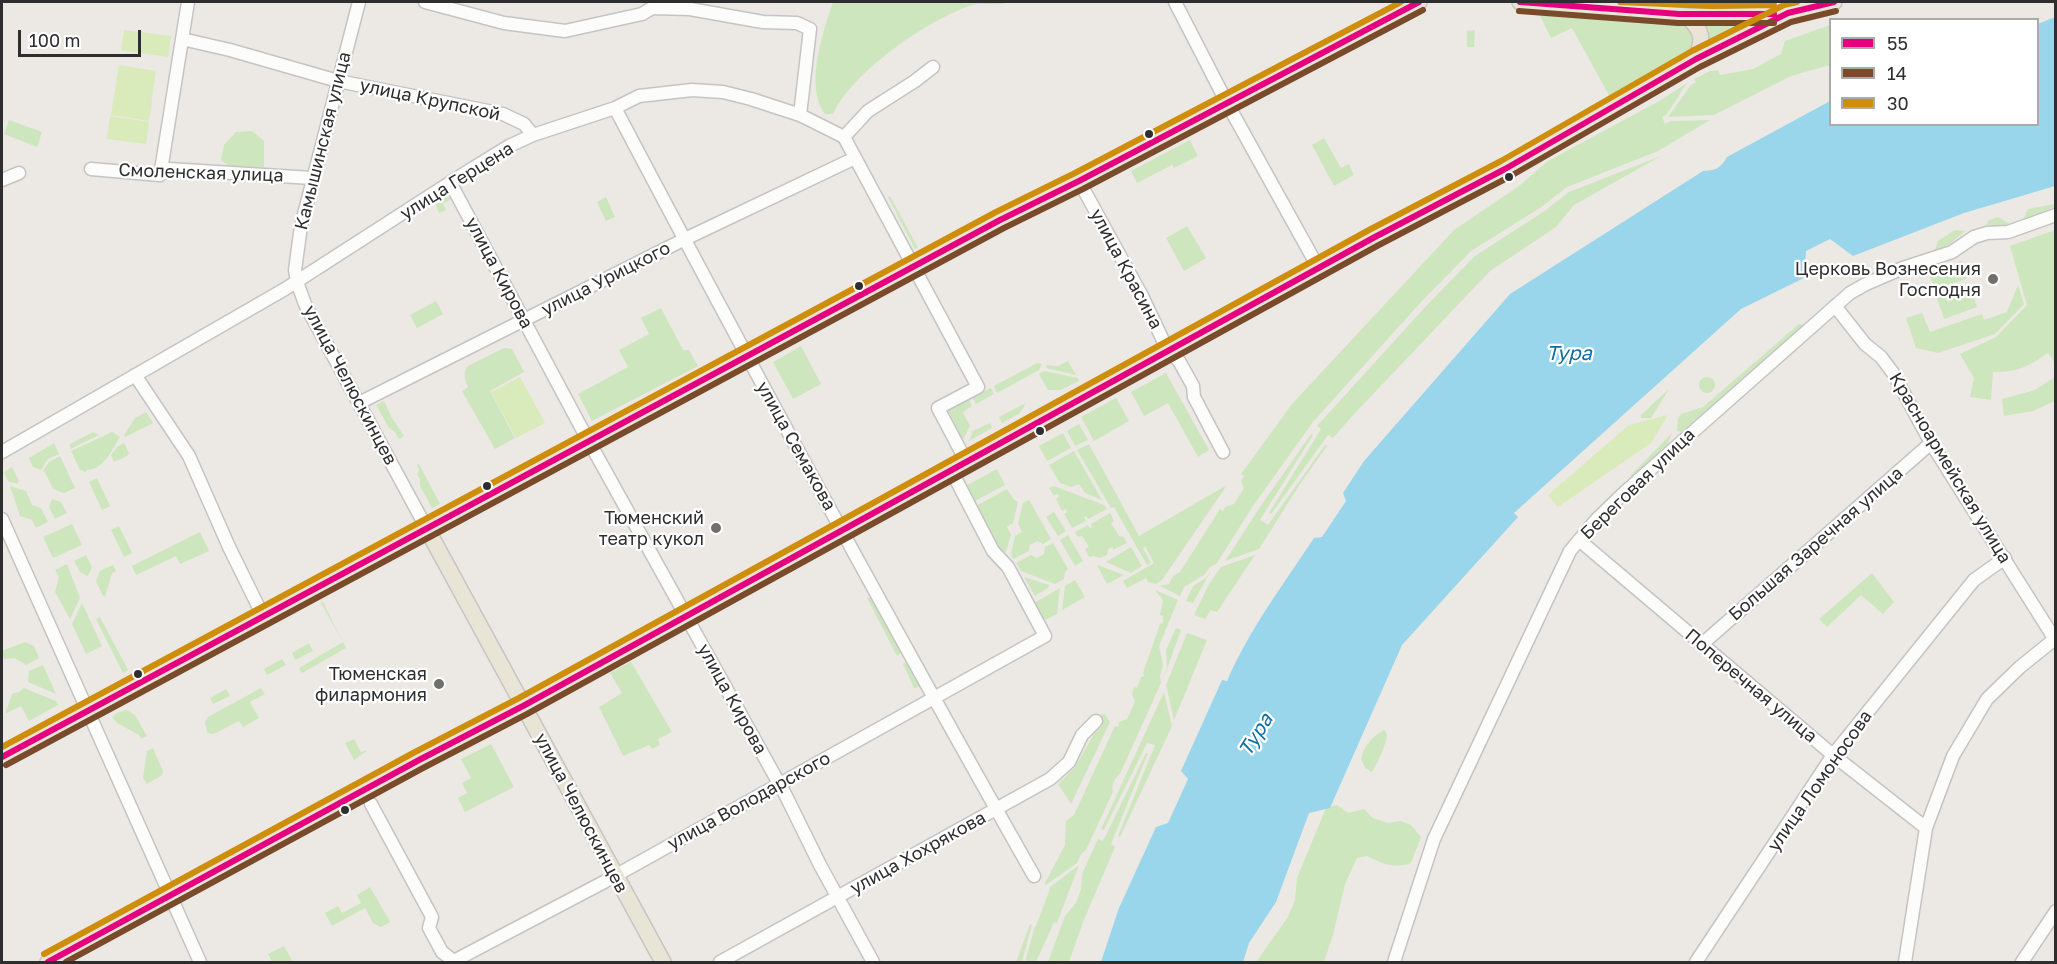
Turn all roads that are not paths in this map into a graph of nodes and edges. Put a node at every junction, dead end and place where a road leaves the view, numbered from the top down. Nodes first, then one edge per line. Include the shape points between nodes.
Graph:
1 (188, 2) edge
2 (358, 2) edge
3 (425, 2) edge
4 (1175, 2) edge
5 (1419, 2) edge
6 (1520, 2) edge
7 (1834, 2) edge
8 (652, 5) edge
9 (1788, 13) junction
10 (1686, 16) junction
11 (182, 39) junction
12 (1696, 59) junction
13 (933, 67) dead end
14 (338, 81) junction
15 (1227, 103) junction
16 (615, 108) junction
17 (800, 114) junction
18 (533, 135) junction
19 (844, 137) junction
20 (855, 158) junction
21 (91, 169) dead end
22 (161, 170) junction
23 (20, 173) dead end
24 (312, 178) junction
25 (2, 180) edge
26 (1079, 181) junction
27 (451, 184) junction
28 (2055, 215) edge
29 (685, 239) junction
30 (915, 267) junction
31 (1319, 269) junction
32 (297, 282) junction
33 (1835, 306) junction
34 (524, 320) junction
35 (1168, 351) junction
36 (747, 357) junction
37 (135, 375) junction
38 (359, 403) junction
39 (589, 442) junction
40 (1930, 442) junction
41 (2, 452) edge
42 (1223, 452) dead end
43 (966, 461) junction
44 (951, 470) junction
45 (2, 519) edge
46 (427, 529) junction
47 (841, 530) junction
48 (1579, 540) junction
49 (2005, 558) junction
50 (263, 616) junction
51 (685, 616) junction
52 (2055, 638) edge
53 (1701, 645) junction
54 (933, 698) junction
55 (523, 706) junction
56 (87, 710) junction
57 (1096, 721) dead end
58 (1833, 755) junction
59 (2, 757) edge
60 (780, 784) junction
61 (371, 804) dead end
62 (996, 809) junction
63 (1926, 828) junction
64 (615, 875) junction
65 (1034, 876) dead end
66 (170, 895) junction
67 (838, 898) junction
68 (2055, 911) edge
69 (454, 962) edge
70 (48, 963) edge
71 (200, 963) edge
72 (663, 963) edge
73 (720, 963) edge
74 (873, 963) edge
75 (1394, 963) edge
76 (1696, 963) edge
77 (1905, 963) edge
78 (2022, 963) edge

1 - 11 street
2 - 14 street, Камышинская улица
3 - 8 street via 504,23 566,31 642,14
4 - 15 street
5 - 15 main road
6 - 10 main road
7 - 9 main road
8 - 17 street via 763,22 797,23 810,29
9 - 10 main road
9 - 12 main road
10 - 12 main road via 1701,35
11 - 14 street, улица Крупской
11 - 22 street
12 - 31 main road via 1505,169
13 - 19 street via 867,111
14 - 18 street, улица Крупской via 503,114 524,124
14 - 24 street, Камышинская улица
15 - 26 main road
15 - 31 street
16 - 17 street, улица Герцена via 639,96 692,90 723,92
16 - 18 street, улица Герцена
16 - 29 street, улица Семакова
17 - 19 street, улица Герцена
18 - 27 street, улица Герцена
19 - 20 street
20 - 29 street, улица Урицкого
20 - 30 street
21 - 22 street, Смоленская улица via 160,175
22 - 24 street, Смоленская улица
23 - 25 street
24 - 32 street, Камышинская улица via 297,244
26 - 30 main road
26 - 35 street, улица Красина
27 - 32 street, улица Герцена
27 - 34 street, улица Кирова
28 - 33 street, Береговая улица via 2008,232 1974,237 1952,252 1866,284
29 - 34 street, улица Урицкого
29 - 36 street, улица Семакова
30 - 36 main road
30 - 43 street via 978,387 938,408
31 - 35 main road
32 - 37 street, улица Герцена
32 - 38 street, улица Челюскинцев
33 - 40 street, Красноармейская улица via 1893,373
33 - 48 street, Береговая улица via 1672,449
34 - 38 street, улица Урицкого
34 - 39 street, улица Кирова
35 - 42 street, улица Красина via 1179,361 1193,386 1194,397
35 - 43 main road
36 - 39 main road
36 - 47 street, улица Семакова
37 - 41 street, улица Герцена
37 - 50 street via 189,456
38 - 46 street, улица Челюскинцев
39 - 46 main road
39 - 51 street, улица Кирова
40 - 49 street, Красноармейская улица
40 - 53 street, Большая Заречная улица
43 - 44 main road
44 - 47 main road
44 - 54 street, улица Володарского via 993,551 1008,567 1045,636
45 - 56 street
46 - 50 main road
46 - 55 main road, улица Челюскинцев
47 - 51 main road
47 - 54 street, улица Семакова
48 - 53 street, Поперечная улица
48 - 75 street, Береговая улица via 1434,839
49 - 52 street, Красноармейская улица
49 - 58 street, улица Ломоносова via 1974,580
50 - 56 main road
51 - 55 main road
51 - 60 street, улица Кирова
52 - 63 street via 1987,699 1953,756
53 - 58 street, Поперечная улица
54 - 60 street, улица Володарского
54 - 62 street, улица Семакова
55 - 64 main road, улица Челюскинцев
55 - 66 main road
56 - 59 main road
56 - 66 street
57 - 62 street, улица Хохрякова via 1083,735 1069,762 1050,779
58 - 63 street, Поперечная улица
58 - 76 street, улица Ломоносова
60 - 64 street, улица Володарского
60 - 67 street, улица Кирова
61 - 69 street via 432,917 429,928 442,952
62 - 65 street, улица Семакова
62 - 67 street, улица Хохрякова
63 - 77 street
64 - 69 street, улица Володарского
64 - 72 main road, улица Челюскинцев
66 - 70 main road
66 - 71 street
67 - 73 street, улица Хохрякова
67 - 74 street, улица Кирова
68 - 78 street

